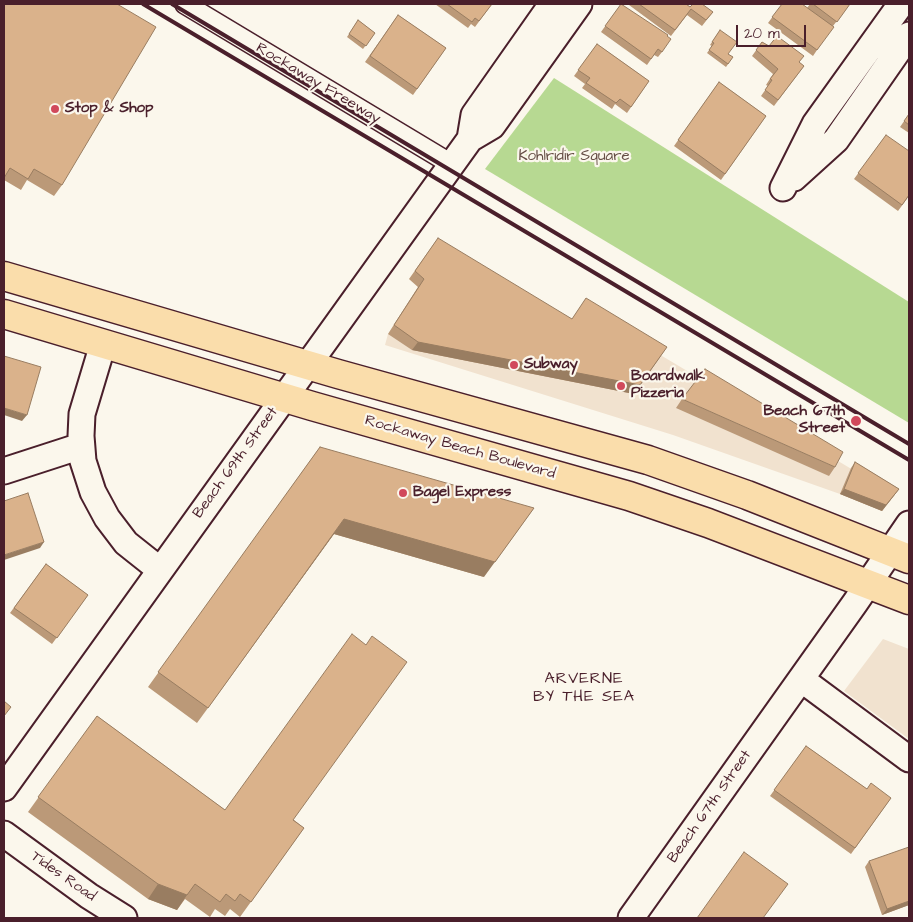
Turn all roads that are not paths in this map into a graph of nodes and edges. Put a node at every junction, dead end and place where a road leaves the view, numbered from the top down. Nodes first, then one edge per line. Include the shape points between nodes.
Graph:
1 (184, 4) edge
2 (552, 4) edge
3 (579, 4) edge
4 (900, 4) edge
5 (909, 35) edge
6 (470, 139) junction
7 (451, 164) junction
8 (4, 276) edge
9 (4, 314) edge
10 (103, 344) junction
11 (307, 365) junction
12 (283, 398) junction
13 (81, 446) junction
14 (605, 448) junction
15 (4, 471) edge
16 (592, 485) junction
17 (909, 524) edge
18 (900, 555) edge
19 (160, 570) junction
20 (868, 583) junction
21 (909, 600) edge
22 (801, 679) junction
23 (909, 759) edge
24 (4, 788) edge
25 (4, 834) edge
26 (124, 918) edge
27 (631, 918) edge

1 - 7 street, Rockaway Freeway
2 - 6 street, Beach 69th Street via 474,115
3 - 6 street, Beach 69th Street via 492,126
4 - 5 street via 815,124 783,188 836,140
6 - 7 street, Beach 69th Street
7 - 11 street, Beach 69th Street
8 - 11 main road
9 - 10 main road, Rockaway Beach Boulevard
10 - 12 main road, Rockaway Beach Boulevard
10 - 13 street via 82,414
11 - 12 street, Beach 69th Street
11 - 14 main road
12 - 16 main road, Rockaway Beach Boulevard
12 - 19 street, Beach 69th Street
13 - 15 street
13 - 19 street via 91,484 107,518 126,543
14 - 16 main road
14 - 18 main road via 728,488
16 - 20 main road, Rockaway Beach Boulevard via 708,523
17 - 18 street, Beach 67th Street
18 - 20 street, Beach 67th Street
19 - 24 street, Beach 69th Street
20 - 21 main road, Rockaway Beach Boulevard
20 - 22 street, Beach 67th Street
22 - 23 street
22 - 27 street, Beach 67th Street
25 - 26 street, Tides Road

